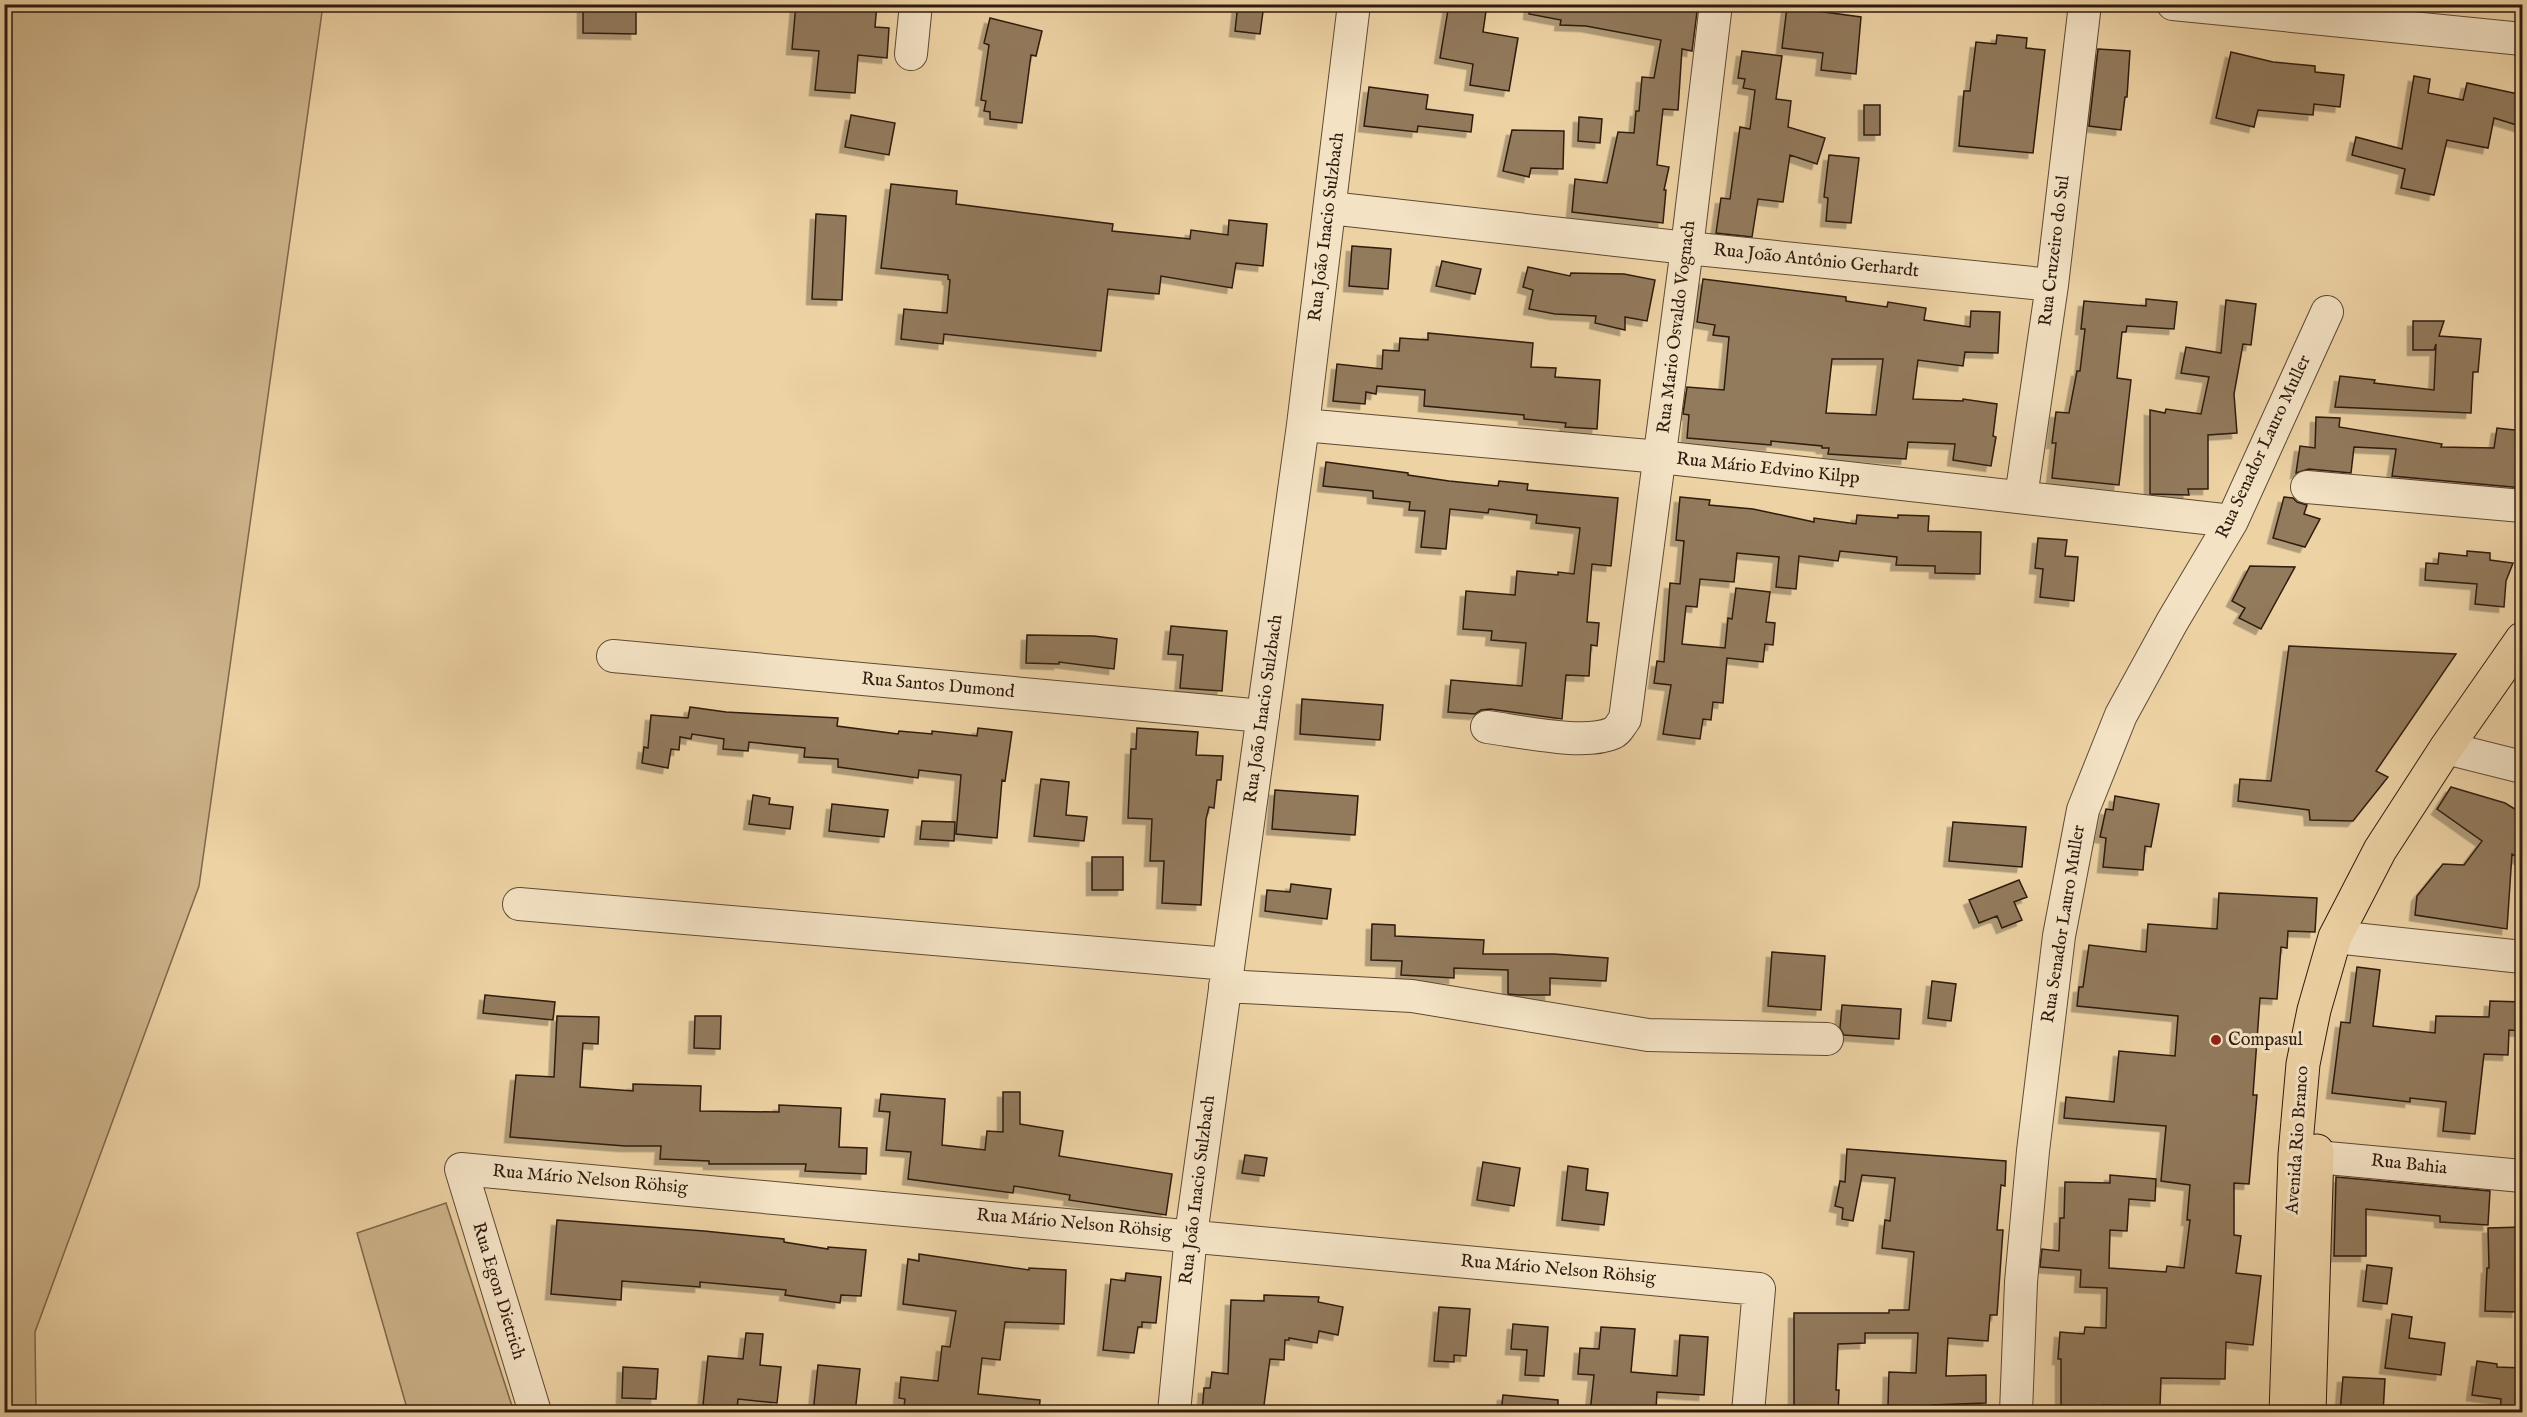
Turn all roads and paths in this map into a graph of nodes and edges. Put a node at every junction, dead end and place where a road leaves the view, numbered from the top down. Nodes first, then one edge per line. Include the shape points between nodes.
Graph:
1 (916, 4) edge
2 (1354, 4) edge
3 (1716, 4) edge
4 (2085, 4) edge
5 (2173, 4) edge
6 (2523, 39) edge
7 (910, 54) dead end
8 (1329, 208) junction
9 (1687, 248) junction
10 (2052, 285) junction
11 (2327, 312) dead end
12 (1303, 425) junction
13 (1660, 457) junction
14 (2307, 487) dead end
15 (2022, 497) junction
16 (2523, 506) edge
17 (2232, 521) junction
18 (2523, 639) edge
19 (613, 656) dead end
20 (2523, 678) edge
21 (1263, 716) junction
22 (1487, 727) dead end
23 (2456, 751) junction
24 (2523, 767) edge
25 (519, 904) dead end
26 (2344, 939) junction
27 (2523, 957) edge
28 (1227, 975) junction
29 (1827, 1039) dead end
30 (2306, 1155) junction
31 (461, 1169) joint
32 (2523, 1176) edge
33 (1191, 1235) junction
34 (535, 1413) edge
35 (1174, 1413) edge
36 (1748, 1413) edge
37 (2016, 1413) edge
38 (2286, 1413) edge
39 (2309, 1413) edge

1 - 7 street
2 - 8 street, Rua João Inacio Sulzbach
3 - 9 street, Rua Mario Osvaldo Vognach
4 - 10 street, Rua Cruzeiro do Sul
5 - 6 street
8 - 9 street, Rua João Antônio Gerhardt
8 - 12 street, Rua João Inacio Sulzbach
9 - 10 street, Rua João Antônio Gerhardt
9 - 13 street, Rua Mario Osvaldo Vognach
10 - 15 street, Rua Cruzeiro do Sul
11 - 17 street, Rua Senador Lauro Muller
12 - 13 street, Rua Mário Edvino Kilpp
12 - 21 street, Rua João Inacio Sulzbach
13 - 15 street, Rua Mário Edvino Kilpp
13 - 22 street, Rua Mario Osvaldo Vognach via 1625,719 1616,732 1599,737
14 - 16 street
15 - 17 street, Rua Mário Edvino Kilpp
17 - 37 street, Rua Senador Lauro Muller via 2121,715 2083,810 2059,936 2033,1150
18 - 23 main road, Avenida Rio Branco
19 - 21 street, Rua Santos Dumond
20 - 23 main road, Avenida Rio Branco
21 - 28 street, Rua João Inacio Sulzbach
23 - 24 street
23 - 26 main road, Avenida Rio Branco via 2398,858
25 - 28 street
26 - 27 street
26 - 30 main road, Avenida Rio Branco via 2336,1005
28 - 29 street via 1412,996 1648,1035
28 - 33 street, Rua João Inacio Sulzbach
30 - 32 street, Rua Bahia
30 - 38 main road, Avenida Rio Branco
30 - 39 main road, Avenida Rio Branco
31 - 33 street, Rua Mário Nelson Röhsig
31 - 34 street, Rua Egon Dietrich
33 - 35 street, Rua João Inacio Sulzbach
33 - 36 street, Rua Mário Nelson Röhsig via 1759,1288

